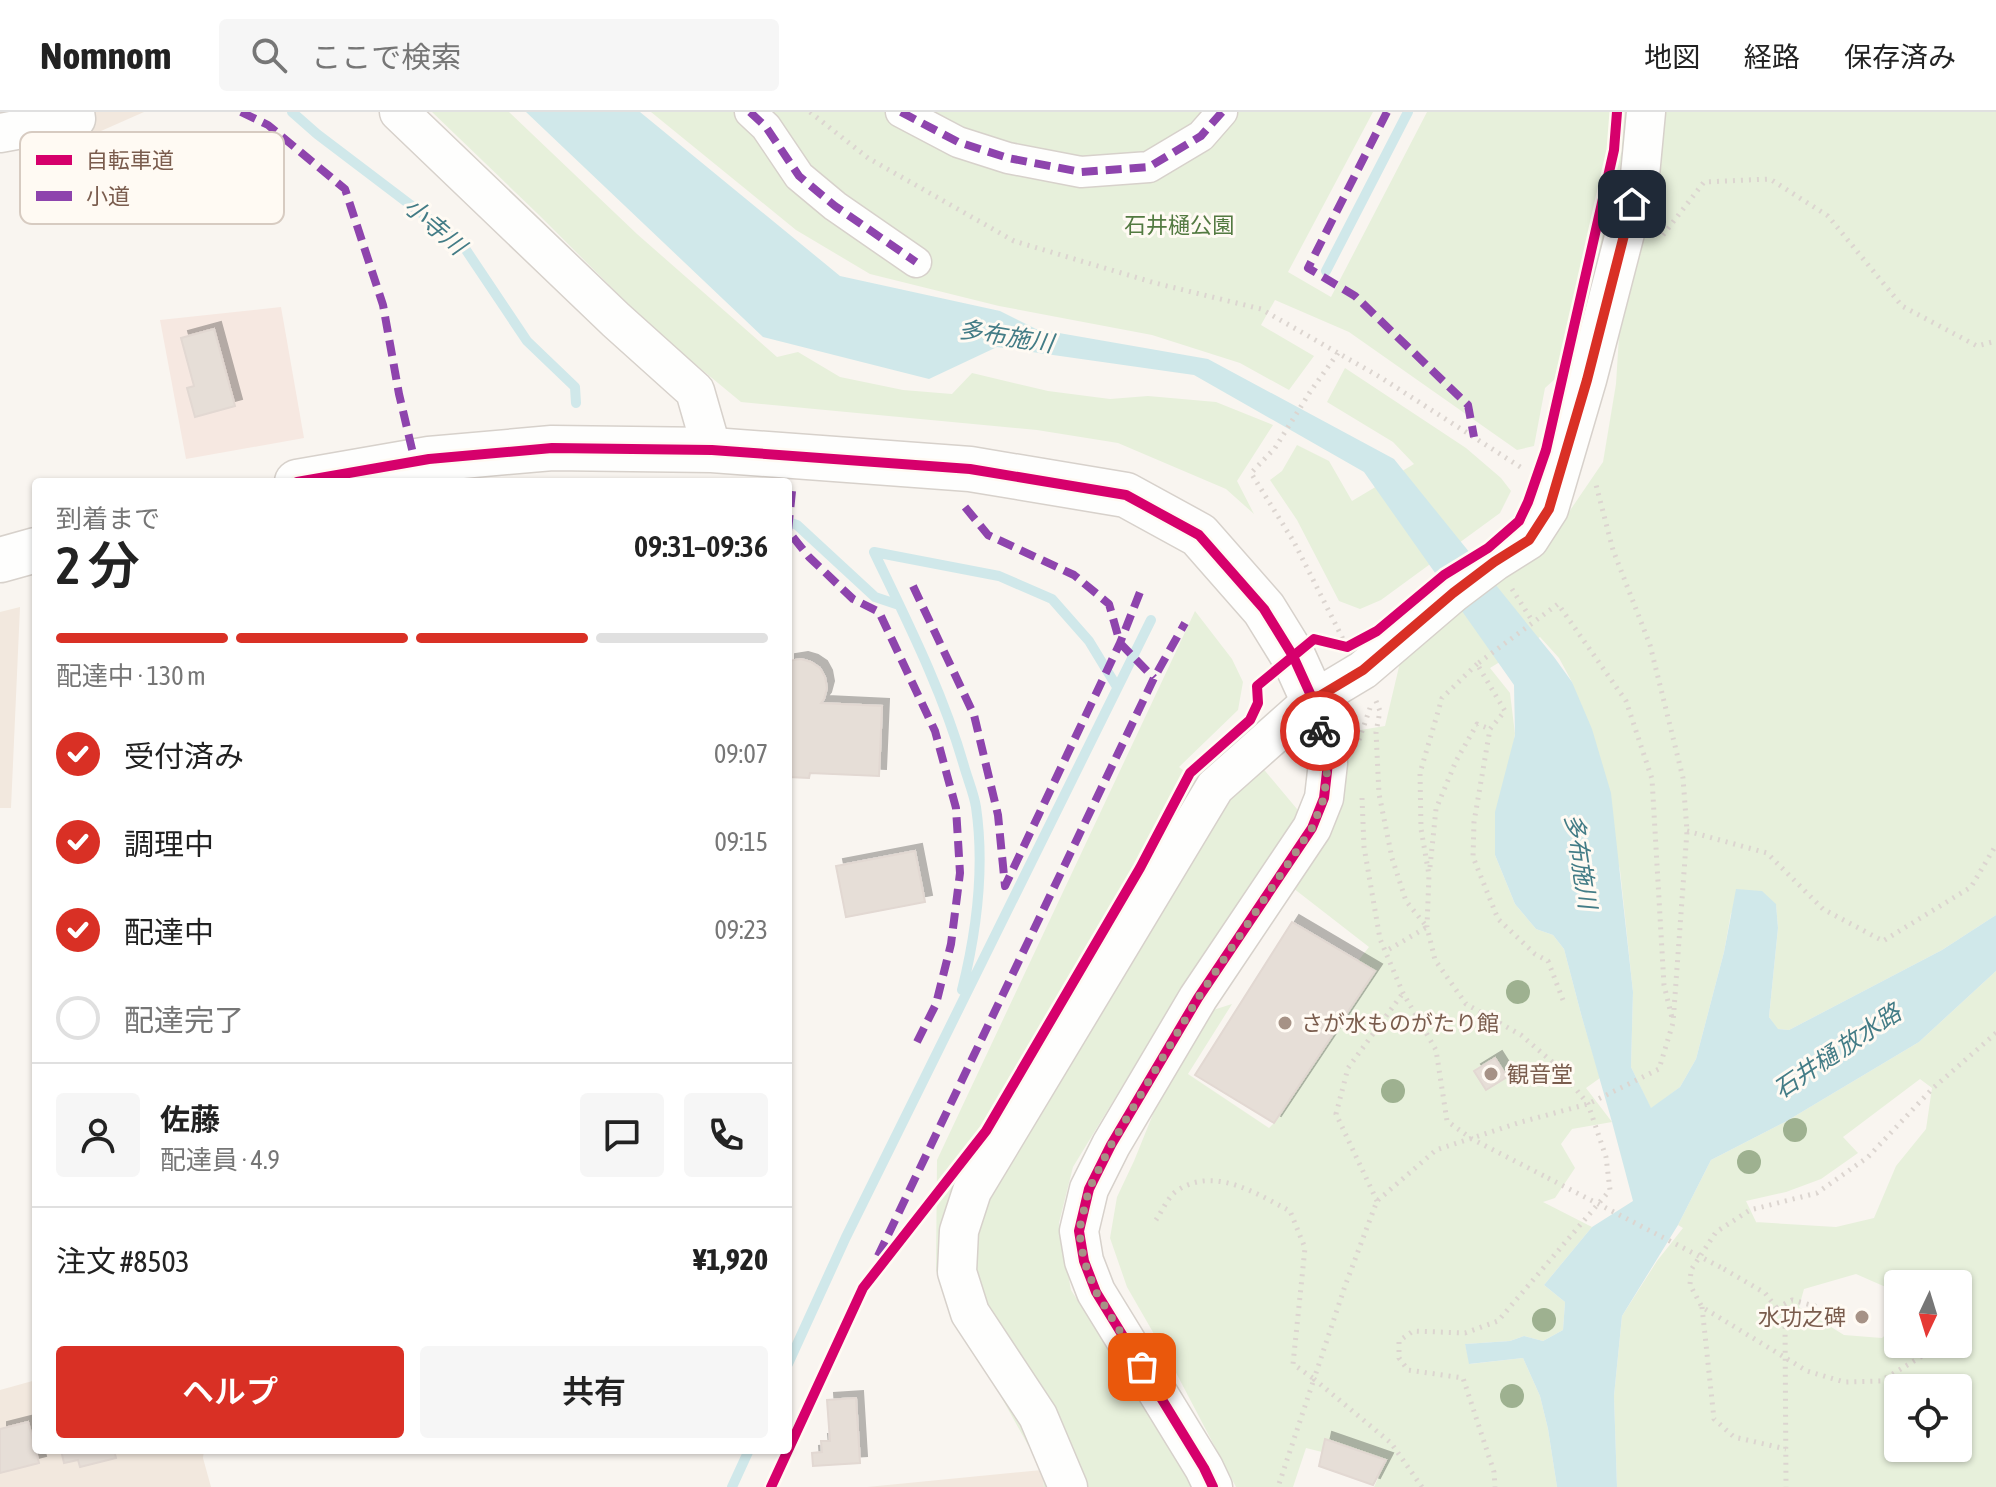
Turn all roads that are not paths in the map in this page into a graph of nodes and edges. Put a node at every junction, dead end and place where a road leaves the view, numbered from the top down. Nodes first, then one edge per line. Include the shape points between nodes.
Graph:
1 (75, 112) edge
2 (399, 112) edge
3 (750, 112) edge
4 (901, 112) edge
5 (1222, 112) edge
6 (1646, 112) edge
7 (0, 133) edge
8 (916, 262) dead end
9 (712, 450) junction
10 (320, 478) edge
11 (32, 551) edge
12 (0, 560) edge
13 (1313, 700) junction
14 (1068, 1487) edge
15 (1213, 1487) edge

1 - 7 street via 76,119
2 - 9 street via 695,391
3 - 8 street via 799,176
4 - 5 street via 958,142 1081,172 1149,167 1201,136
6 - 13 street via 1640,175 1549,509 1529,540 1453,593 1363,670
9 - 10 street via 552,448 429,459
9 - 13 street via 970,469 1126,495 1199,535 1264,609
11 - 12 street
13 - 14 street via 1215,787 972,1191 959,1231 957,1272 970,1313 1038,1416
13 - 15 street via 1328,763 1324,798 1312,828 1198,998 1111,1145 1089,1189 1079,1231 1096,1292

